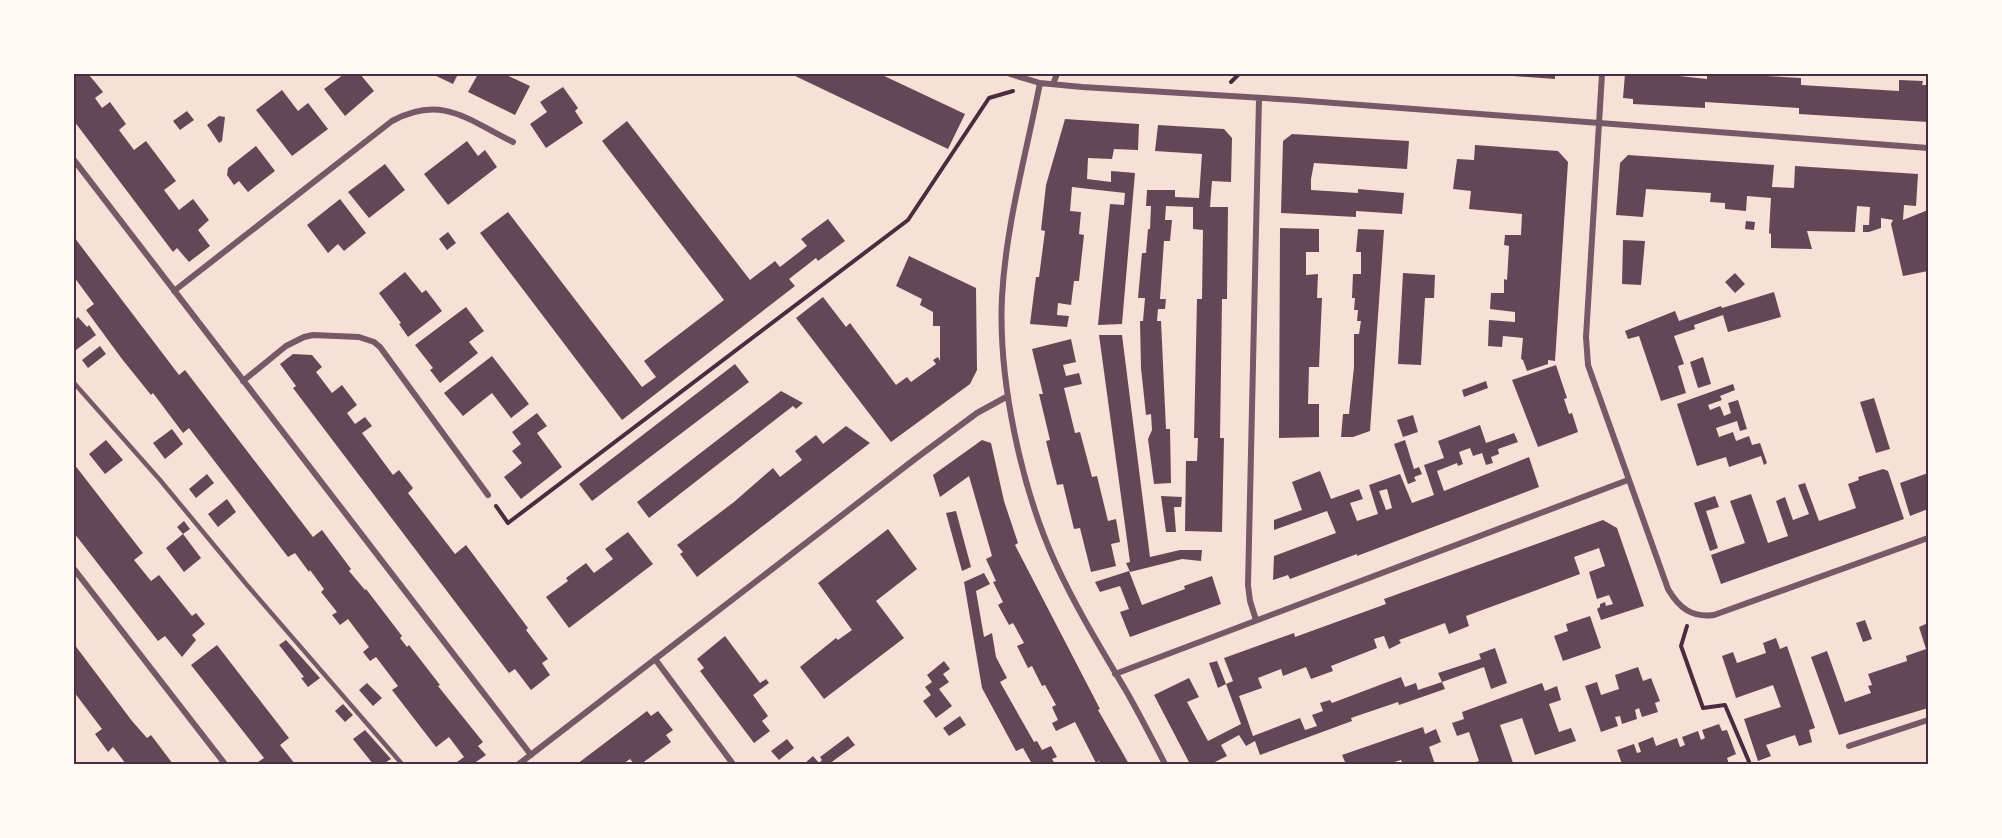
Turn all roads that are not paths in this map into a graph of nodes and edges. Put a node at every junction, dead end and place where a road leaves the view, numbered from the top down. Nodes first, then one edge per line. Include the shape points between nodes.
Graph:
1 (1011, 74) edge
2 (1057, 74) edge
3 (1602, 74) edge
4 (1040, 83) junction
5 (1053, 84) junction
6 (1259, 99) junction
7 (1599, 123) junction
8 (513, 142) dead end
9 (1929, 148) edge
10 (74, 160) edge
11 (174, 291) junction
12 (243, 381) junction
13 (74, 383) edge
14 (1008, 396) junction
15 (1628, 480) junction
16 (488, 495) road end
17 (1929, 538) edge
18 (74, 569) edge
19 (1256, 620) junction
20 (655, 659) junction
21 (1116, 674) junction
22 (1929, 720) edge
23 (1849, 746) dead end
24 (531, 755) junction
25 (225, 765) edge
26 (402, 765) edge
27 (519, 765) edge
28 (733, 765) edge
29 (1165, 765) edge

1 - 4 street
2 - 5 street
3 - 7 street
4 - 5 street
4 - 14 street via 1005,261 1002,317
5 - 6 street
6 - 7 street
6 - 19 street via 1248,574
7 - 9 street
7 - 15 street via 1587,350 1592,376
8 - 11 street via 447,110 425,108 403,115
10 - 11 street
11 - 12 street
12 - 16 street via 286,346 304,337 367,338 380,347
12 - 24 street
13 - 26 lane
14 - 20 street via 950,433
14 - 21 street via 1029,490 1048,545 1094,640
15 - 17 street via 1668,589 1678,604 1705,616
15 - 19 street
18 - 25 street
19 - 21 street
20 - 24 street
20 - 28 street
21 - 29 street
22 - 23 street
24 - 27 street

